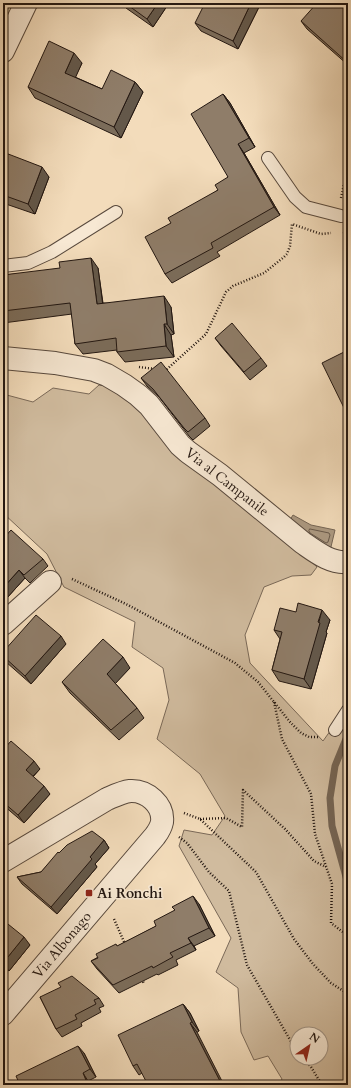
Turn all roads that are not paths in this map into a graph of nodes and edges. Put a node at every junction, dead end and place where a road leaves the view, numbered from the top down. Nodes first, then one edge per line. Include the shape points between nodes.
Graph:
1 (26, 3) edge
2 (3, 51) edge
3 (268, 158) dead end
4 (116, 212) dead end
5 (341, 216) dead end
6 (3, 266) edge
7 (3, 358) edge
8 (348, 562) edge
9 (50, 582) road end
10 (3, 624) edge
11 (348, 710) edge
12 (335, 730) road end
13 (3, 861) edge
14 (3, 1014) edge

1 - 2 street
3 - 5 lane via 295,197 306,207
4 - 6 lane via 52,252 28,263
7 - 8 street, Via al Campanile via 94,370 124,385 149,405 180,445 303,543 330,560
9 - 10 street
11 - 12 lane
13 - 14 street, Via Albonago via 121,793 143,793 150,796 160,808 162,823 155,836

